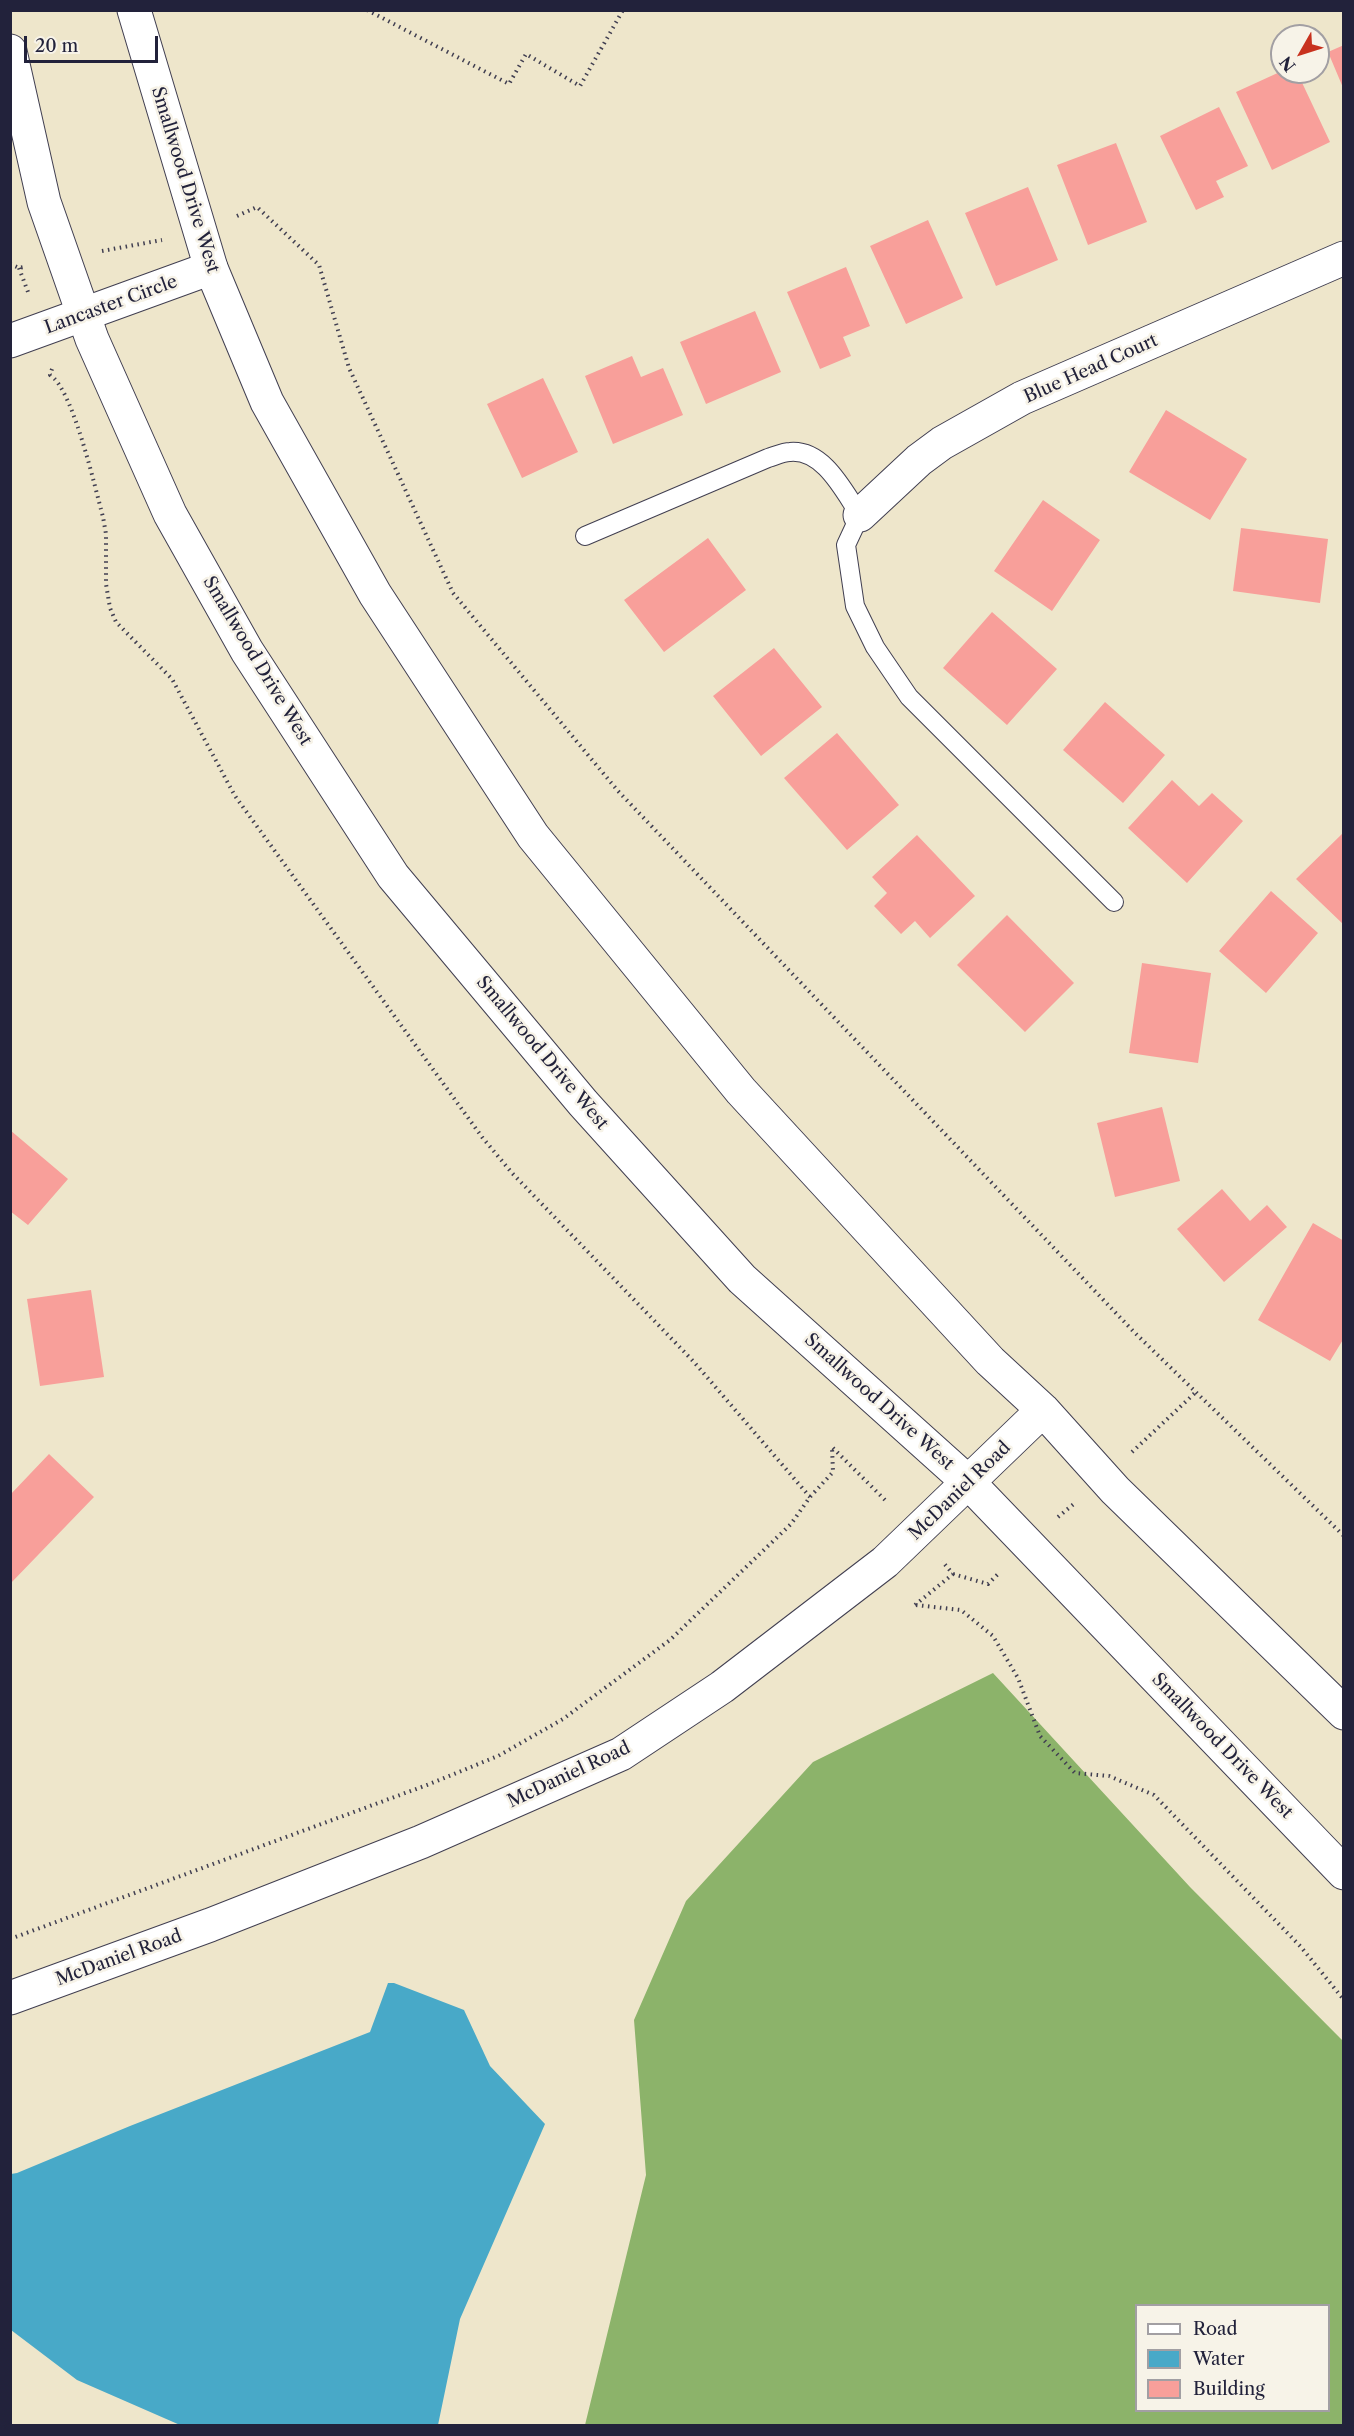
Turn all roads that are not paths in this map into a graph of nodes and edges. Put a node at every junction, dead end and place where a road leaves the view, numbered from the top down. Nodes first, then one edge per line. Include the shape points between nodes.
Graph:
1 (134, 10) edge
2 (10, 51) edge
3 (1344, 258) edge
4 (211, 268) junction
5 (84, 315) junction
6 (10, 341) edge
7 (860, 515) junction
8 (585, 536) dead end
9 (1114, 902) dead end
10 (1043, 1410) junction
11 (969, 1483) junction
12 (1344, 1713) edge
13 (1344, 1873) edge
14 (10, 1998) edge

1 - 4 main road, Smallwood Drive West
2 - 5 main road, Smallwood Drive West via 44,202
3 - 7 main road, Blue Head Court via 1022,398 942,443
4 - 5 main road, Lancaster Circle
4 - 10 main road, Smallwood Drive West via 267,402 375,594 533,836 741,1090 990,1361
5 - 6 main road, Lancaster Circle
5 - 11 main road, Smallwood Drive West via 170,514 247,651 393,876 584,1103 742,1280
7 - 8 lane via 828,470 810,455 791,452 768,458
7 - 9 lane via 846,545 855,606 875,647 909,697
10 - 11 main road, McDaniel Road
10 - 12 main road, Smallwood Drive West via 1115,1490
11 - 13 main road, Smallwood Drive West
11 - 14 main road, McDaniel Road via 885,1562 722,1687 621,1754 421,1842

